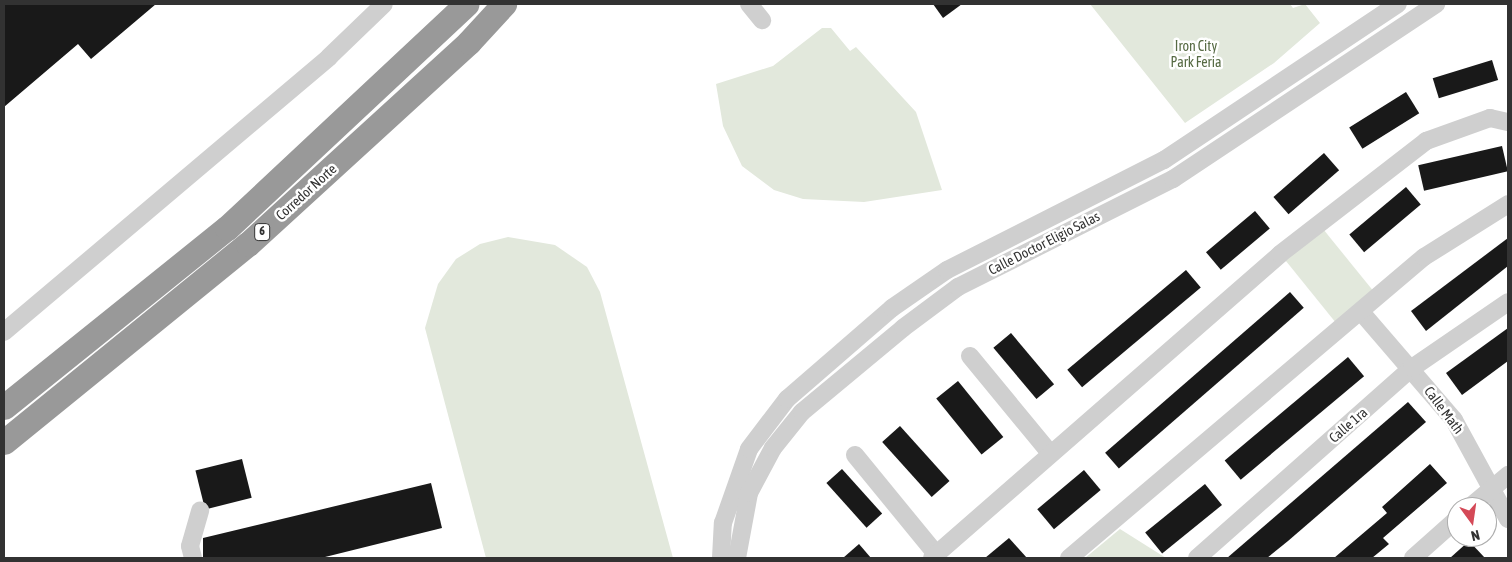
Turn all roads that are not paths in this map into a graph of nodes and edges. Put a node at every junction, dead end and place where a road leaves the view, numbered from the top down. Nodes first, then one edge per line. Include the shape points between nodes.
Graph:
1 (384, 4) edge
2 (466, 4) edge
3 (504, 4) edge
4 (749, 4) edge
5 (1398, 4) edge
6 (1436, 4) edge
7 (762, 20) dead end
8 (1508, 122) edge
9 (1508, 204) edge
10 (1508, 302) edge
11 (1362, 313) junction
12 (4, 332) edge
13 (970, 356) dead end
14 (1412, 368) junction
15 (4, 407) edge
16 (4, 442) edge
17 (1050, 453) junction
18 (855, 455) dead end
19 (1508, 475) edge
20 (1493, 486) junction
21 (1481, 497) edge
22 (200, 510) dead end
23 (1508, 519) edge
24 (1447, 528) edge
25 (934, 556) edge
26 (193, 558) edge
27 (721, 558) edge
28 (737, 558) edge
29 (1068, 558) edge
30 (1198, 558) edge
31 (1413, 558) edge

1 - 12 street via 329,57
2 - 15 highway, Corredor Norte / 6 via 227,228
3 - 16 highway, Corredor Norte / 6 via 469,42 248,244
4 - 7 street
5 - 27 street, Calle Doctor Eligio Salas via 1164,160 947,270 892,308 787,398 749,449 723,523
6 - 28 street, Calle Doctor Eligio Salas via 1173,179 958,287 903,328 802,412 773,448 749,493
8 - 17 street via 1479,121 1426,141 1280,254
9 - 11 street via 1424,257
10 - 14 street, Calle 1ra
11 - 14 street, Calle Math
11 - 29 street
13 - 17 street
14 - 20 street, Calle Math via 1454,420
14 - 30 street, Calle 1ra
17 - 25 street
18 - 25 street
19 - 20 street
20 - 21 street
20 - 23 street, Calle Math
22 - 26 street via 190,546
24 - 31 street

